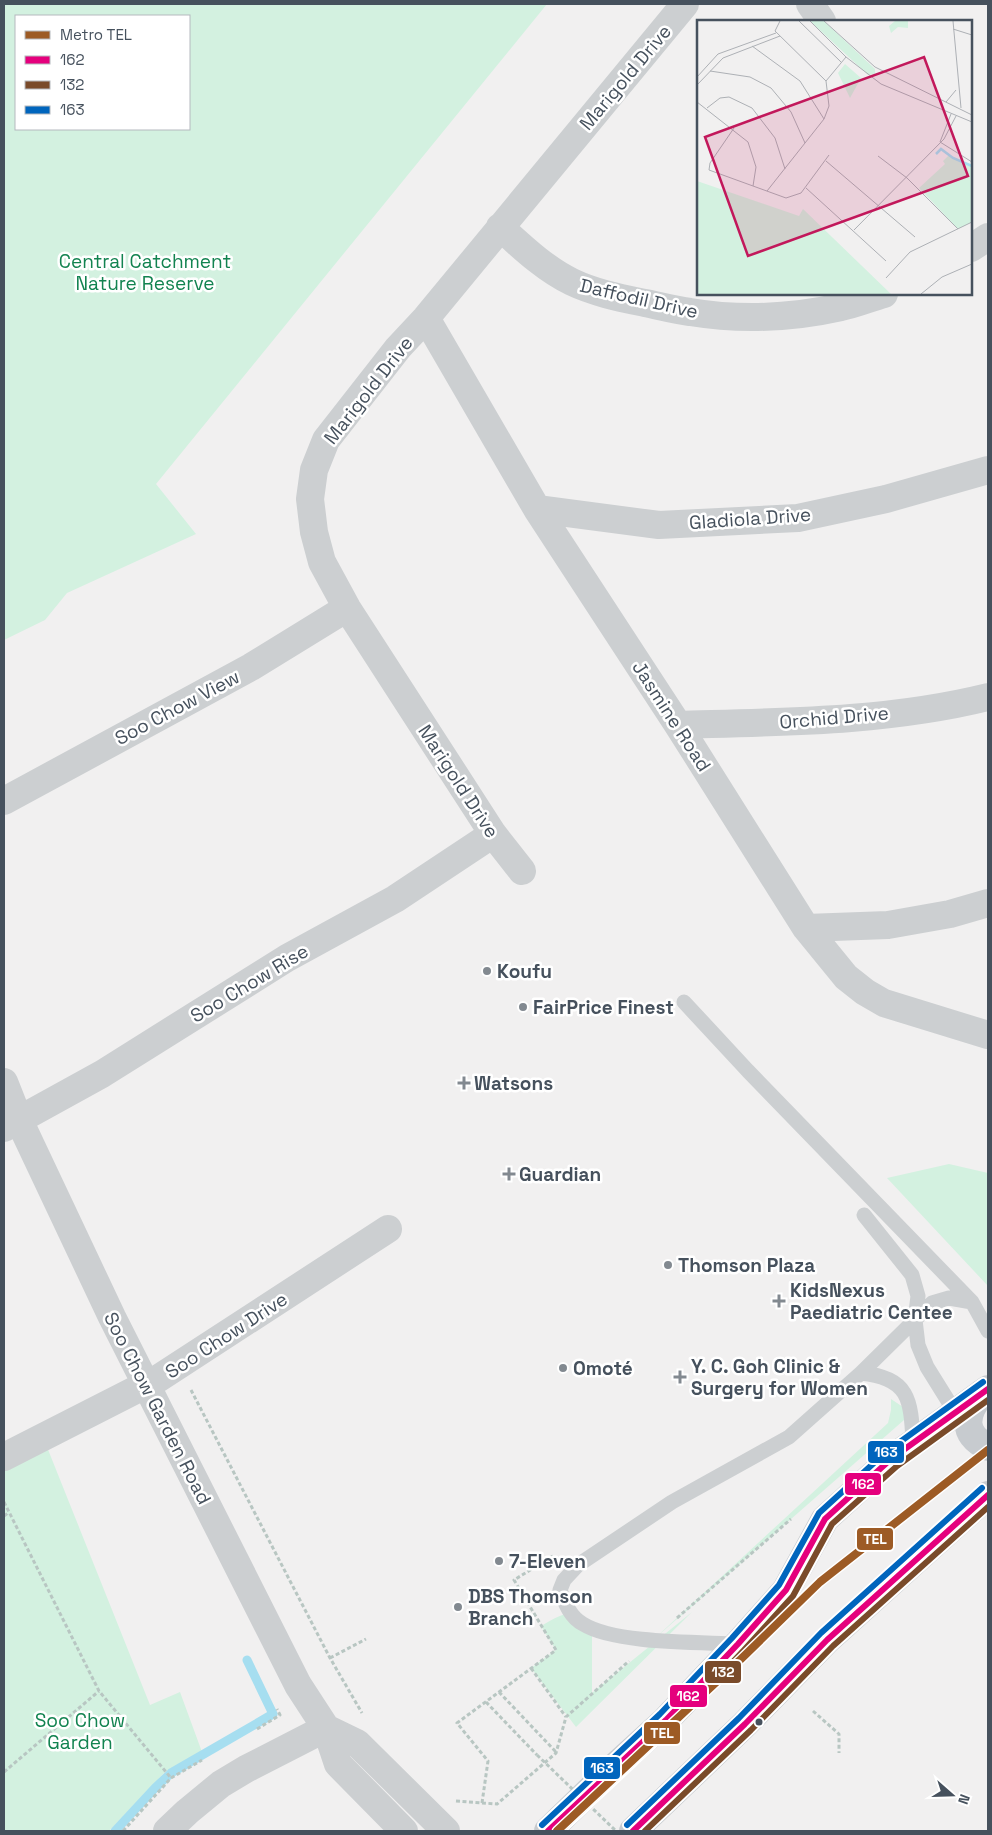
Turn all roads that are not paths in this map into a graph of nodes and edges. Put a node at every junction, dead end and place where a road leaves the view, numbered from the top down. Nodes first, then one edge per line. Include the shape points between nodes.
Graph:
1 (685, 4) edge
2 (810, 4) edge
3 (821, 20) edge
4 (500, 227) junction
5 (881, 295) edge
6 (426, 318) junction
7 (988, 470) edge
8 (537, 509) junction
9 (347, 608) junction
10 (988, 697) edge
11 (678, 725) junction
12 (4, 801) edge
13 (493, 834) junction
14 (522, 871) dead end
15 (988, 903) edge
16 (806, 928) junction
17 (684, 1002) dead end
18 (988, 1036) edge
19 (4, 1082) edge
20 (12, 1124) edge
21 (864, 1215) dead end
22 (388, 1230) dead end
23 (972, 1302) junction
24 (915, 1320) junction
25 (988, 1330) edge
26 (861, 1373) junction
27 (146, 1385) junction
28 (985, 1392) edge
29 (956, 1412) junction
30 (913, 1442) junction
31 (988, 1447) edge
32 (4, 1457) edge
33 (988, 1496) edge
34 (738, 1644) junction
35 (326, 1728) junction
36 (167, 1831) edge
37 (404, 1831) edge
38 (446, 1831) edge
39 (548, 1831) edge
40 (633, 1831) edge

1 - 4 street, Marigold Drive
2 - 3 street
4 - 5 street, Daffodil Drive via 527,251 573,282 628,299 691,312 748,317 795,315 842,307
4 - 6 street, Marigold Drive
6 - 8 street, Jasmine Road
6 - 9 street, Marigold Drive via 398,348 326,440 314,470 310,499 314,532 322,562
7 - 8 street, Gladiola Drive via 798,518 659,525
8 - 11 street, Jasmine Road
9 - 12 street, Soo Chow View via 252,667
9 - 13 street, Marigold Drive
10 - 11 street, Orchid Drive via 946,708 807,722
11 - 16 street, Jasmine Road
13 - 14 street, Marigold Drive
13 - 20 street, Soo Chow Rise via 394,898 287,958 102,1074
15 - 16 street via 950,914 888,925
16 - 18 street, Jasmine Road via 846,977 871,996
17 - 23 lane
19 - 20 street, Soo Chow Garden Road
20 - 27 street, Soo Chow Garden Road
21 - 24 lane via 912,1275 918,1296
22 - 27 street, Soo Chow Drive
23 - 24 lane via 941,1299 923,1310
23 - 25 lane
24 - 26 lane
24 - 29 lane via 918,1345 927,1367
26 - 30 lane via 877,1375 904,1390 912,1413
26 - 34 lane via 789,1437 672,1502 578,1565 564,1580 560,1590 571,1614 592,1629 653,1640
27 - 32 street, Soo Chow Drive
27 - 35 street, Soo Chow Garden Road via 298,1685
28 - 29 main road
28 - 31 main road via 968,1416 974,1436
29 - 30 main road
30 - 34 main road via 825,1519 786,1590
33 - 40 main road via 827,1640
34 - 39 main road via 666,1720
35 - 36 street via 221,1784
35 - 37 street, Soo Chow Garden Road via 338,1764
35 - 38 street, Soo Chow Garden Road via 357,1744

